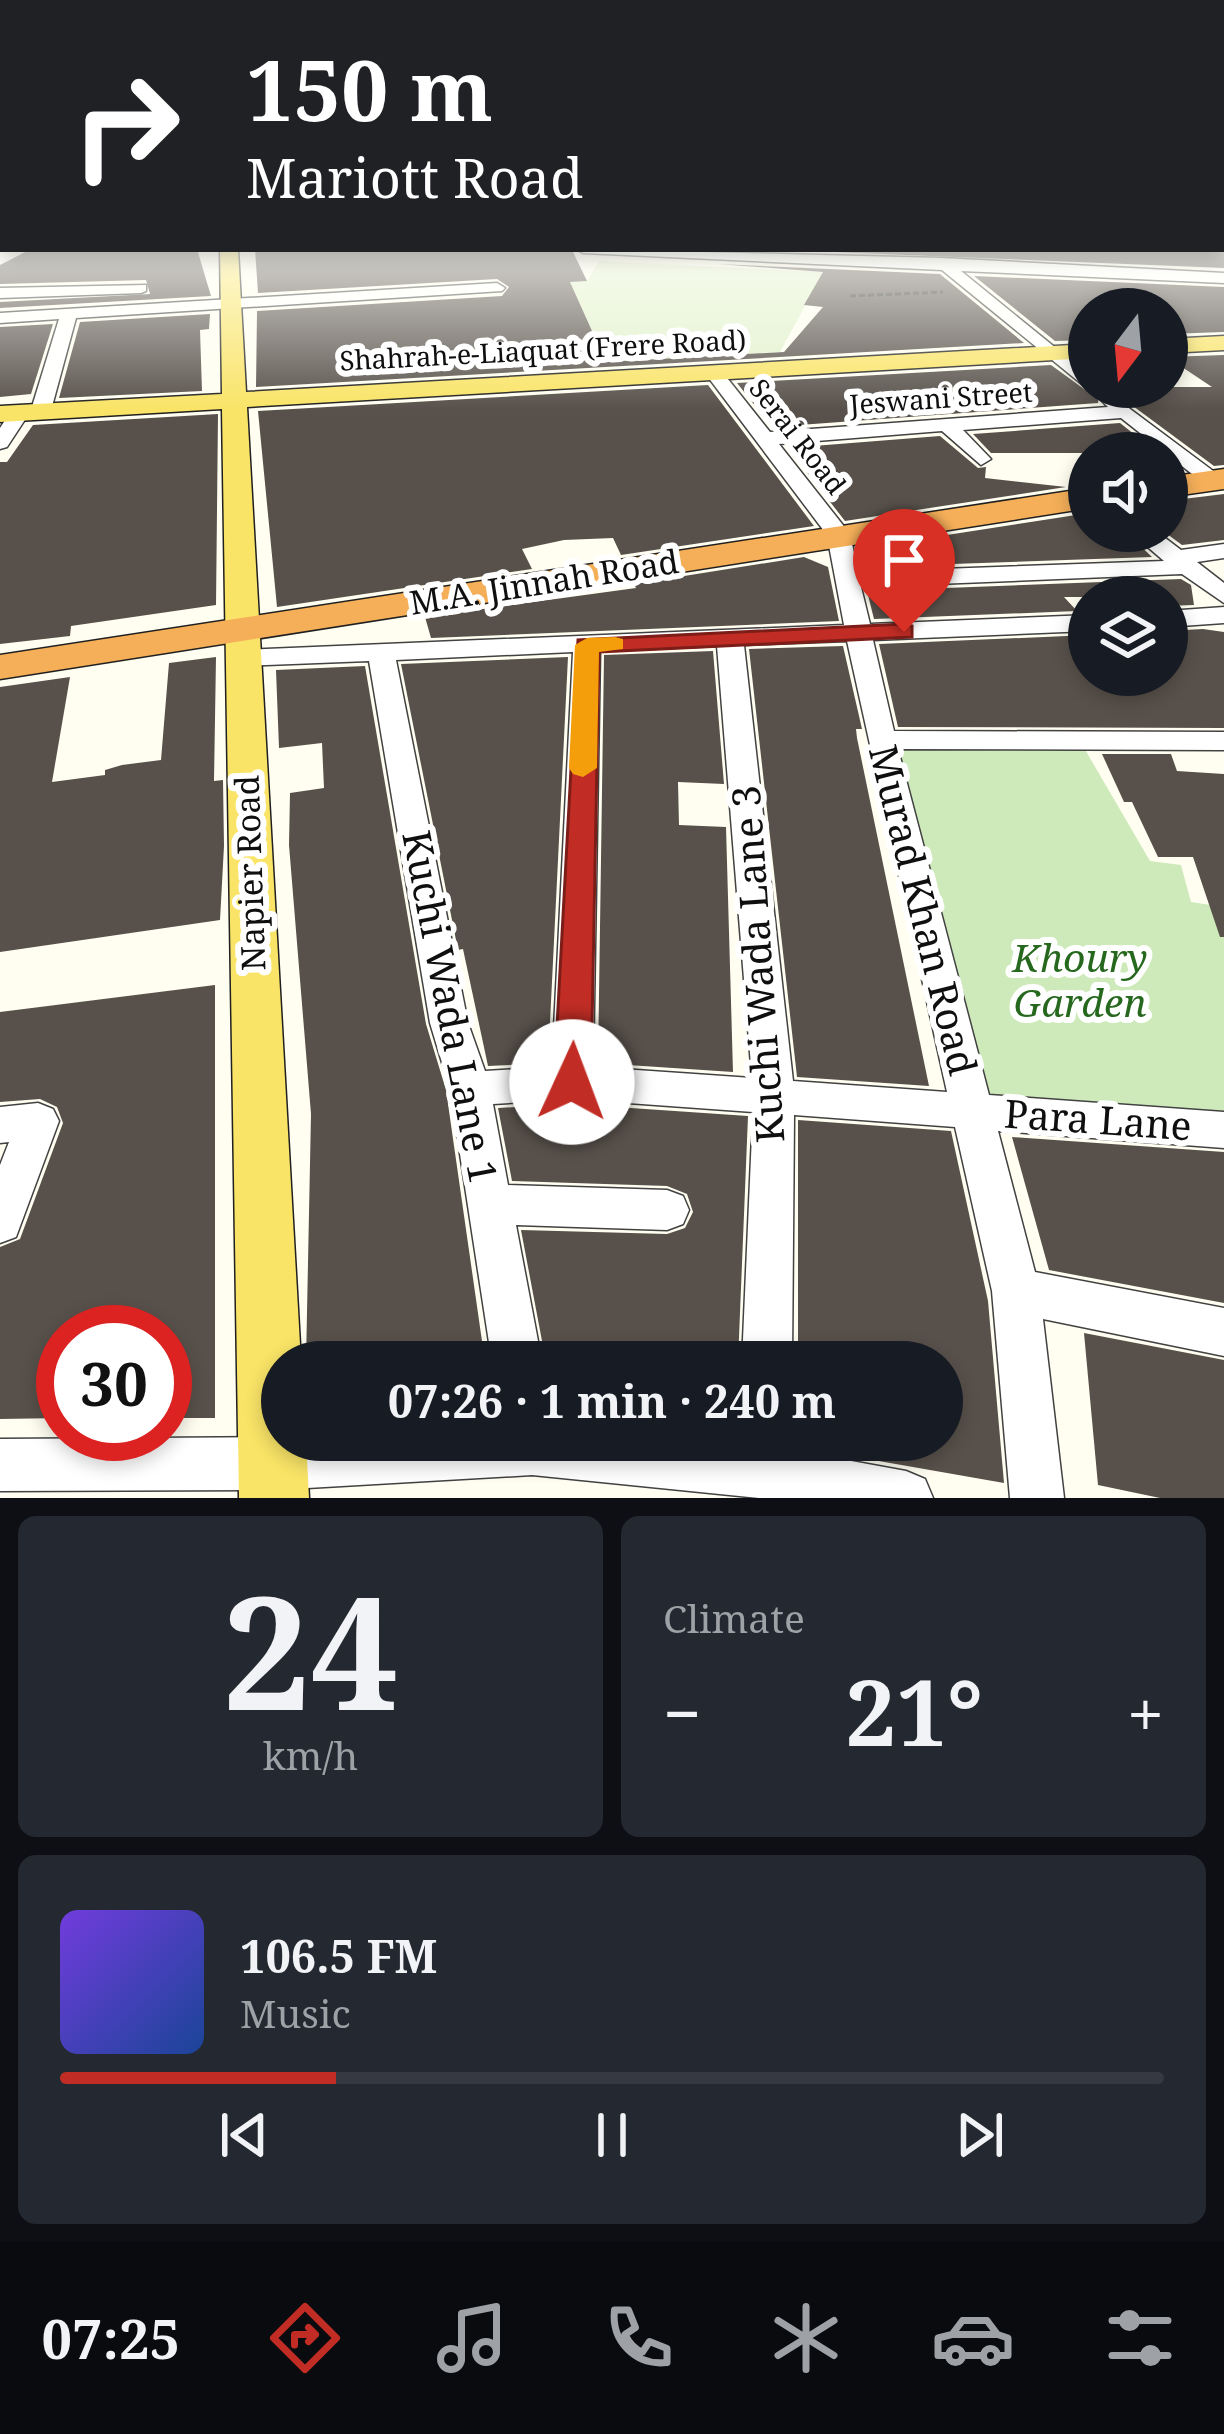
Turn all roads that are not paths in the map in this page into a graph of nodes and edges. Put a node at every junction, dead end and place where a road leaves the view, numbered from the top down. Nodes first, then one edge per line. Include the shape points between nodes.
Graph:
1 (230, 271) edge
2 (955, 271) edge
3 (1129, 271) edge
4 (1224, 278) edge
5 (208, 285) dead end
6 (162, 287) dead end
7 (496, 288) dead end
8 (0, 293) edge
9 (231, 293) junction
10 (68, 313) junction
11 (0, 317) edge
12 (1224, 343) edge
13 (1188, 345) edge
14 (1068, 352) edge
15 (1051, 353) junction
16 (1068, 367) edge
17 (714, 373) junction
18 (237, 397) junction
19 (1119, 408) edge
20 (20, 412) edge
21 (1124, 412) junction
22 (947, 425) junction
23 (762, 440) junction
24 (0, 442) edge
25 (981, 459) dead end
26 (1219, 480) edge
27 (1188, 484) edge
28 (1068, 501) edge
29 (838, 534) junction
30 (1224, 551) edge
31 (1167, 552) edge
32 (1180, 563) junction
33 (847, 580) junction
34 (1224, 595) edge
35 (1224, 615) edge
36 (1188, 618) edge
37 (1068, 624) edge
38 (857, 634) junction
39 (730, 639) junction
40 (242, 645) junction
41 (587, 645) junction
42 (381, 653) junction
43 (0, 667) edge
44 (881, 740) junction
45 (1224, 741) edge
46 (572, 1082) junction
47 (470, 1089) junction
48 (774, 1094) junction
49 (972, 1112) junction
50 (0, 1125) edge
51 (1224, 1130) edge
52 (489, 1204) junction
53 (667, 1210) dead end
54 (0, 1223) edge
55 (1016, 1291) junction
56 (1224, 1332) edge
57 (513, 1341) edge
58 (768, 1341) edge
59 (417, 1461) edge
60 (782, 1461) edge
61 (0, 1466) edge
62 (274, 1481) edge
63 (906, 1498) edge
64 (1037, 1498) edge

1 - 9 main road, Napier Road
2 - 15 street
3 - 4 street
5 - 9 street
6 - 8 street
7 - 9 street
9 - 10 street
9 - 18 main road, Napier Road
10 - 11 street
10 - 20 street
12 - 13 main road
14 - 15 main road, Shahrah-e-Liaquat (Frere Road)
15 - 16 street
15 - 17 main road, Shahrah-e-Liaquat (Frere Road)
17 - 18 main road, Shahrah-e-Liaquat (Frere Road)
17 - 23 street, Serai Road
18 - 20 main road, Shahrah-e-Liaquat (Frere Road)
18 - 40 main road, Napier Road
19 - 21 street
20 - 24 street
21 - 22 street, Jeswani Street
21 - 26 street
22 - 23 street, Jeswani Street
22 - 25 street
23 - 29 street, Serai Road
26 - 27 highway
28 - 29 highway, M.A. Jinnah Road
29 - 33 street, Murad Khan Road
29 - 40 highway, M.A. Jinnah Road
30 - 32 street
31 - 32 street
32 - 33 street
32 - 34 street
33 - 38 street, Murad Khan Road
35 - 36 street
37 - 38 street
38 - 39 street
38 - 44 street, Murad Khan Road
39 - 41 street
39 - 48 street, Kuchi Wada Lane 3
40 - 42 street
40 - 43 highway, M.A. Jinnah Road
40 - 62 main road, Napier Road
41 - 42 street
41 - 46 street
42 - 47 street, Kuchi Wada Lane 1 via 449,1023
44 - 45 street
44 - 49 street, Murad Khan Road
46 - 47 street, Para Lane
46 - 48 street, Para Lane
47 - 52 street, Kuchi Wada Lane 1
48 - 49 street, Para Lane
48 - 58 street, Kuchi Wada Lane 3
49 - 51 street, Para Lane
49 - 55 street, Murad Khan Road
50 - 54 street via 38,1121
52 - 53 street
52 - 57 street, Kuchi Wada Lane 1
55 - 56 street
55 - 64 street, Murad Khan Road
59 - 62 street
60 - 63 street
61 - 62 street

